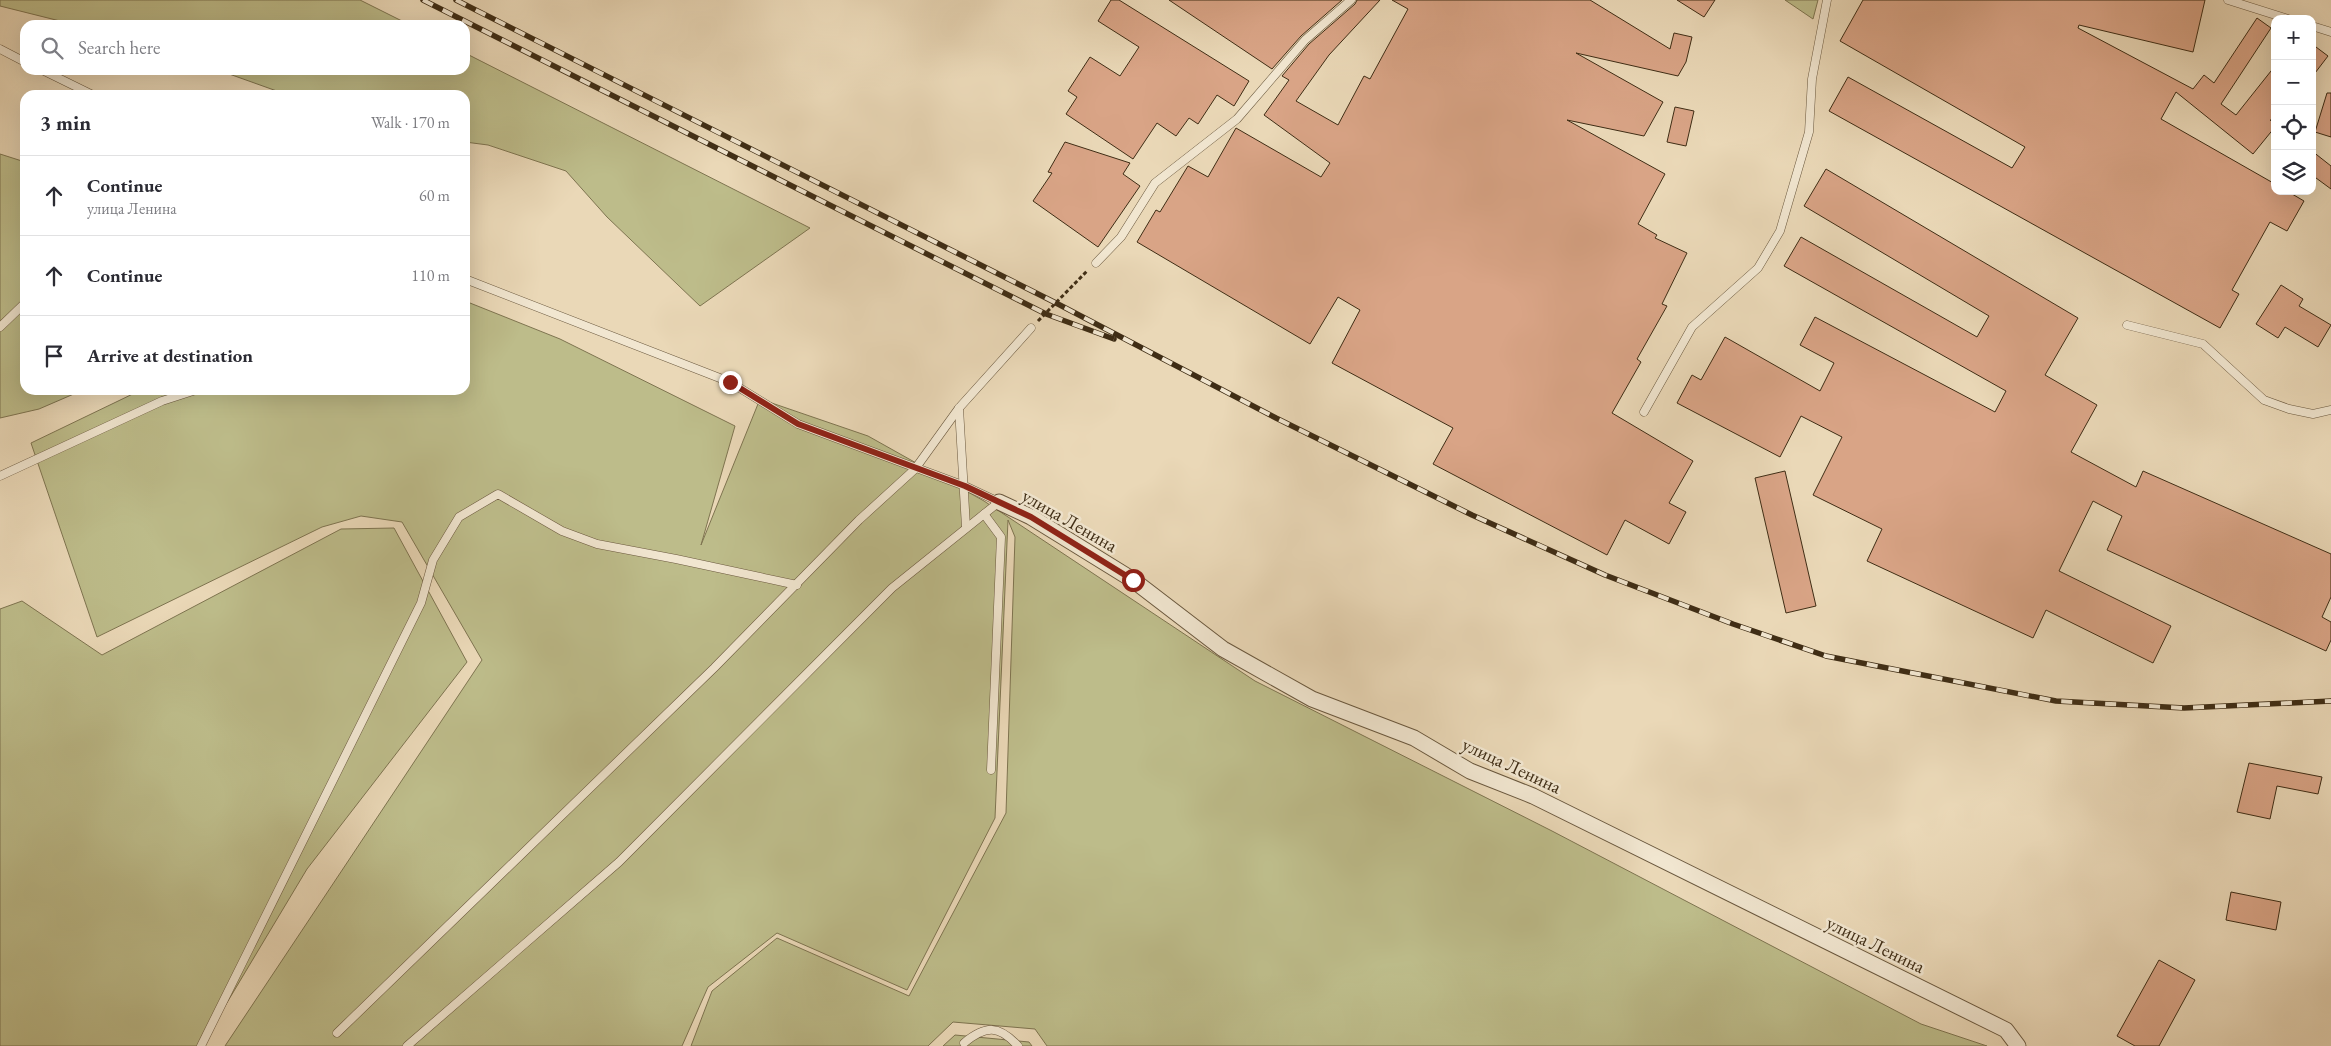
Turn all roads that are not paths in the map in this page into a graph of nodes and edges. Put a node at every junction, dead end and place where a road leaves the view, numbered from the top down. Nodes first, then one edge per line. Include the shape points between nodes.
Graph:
1 (1351, 0) edge
2 (1827, 0) edge
3 (2228, 0) edge
4 (2275, 15) edge
5 (2316, 27) edge
6 (2331, 32) edge
7 (0, 50) edge
8 (20, 60) edge
9 (52, 75) edge
10 (84, 90) edge
11 (1096, 263) road end
12 (470, 281) edge
13 (20, 308) edge
14 (2127, 325) dead end
15 (0, 326) edge
16 (1031, 328) road end
17 (182, 395) edge
18 (959, 408) junction
19 (2331, 410) edge
20 (1644, 412) dead end
21 (916, 469) junction
22 (0, 476) edge
23 (965, 486) junction
24 (999, 502) junction
25 (984, 514) junction
26 (966, 527) junction
27 (796, 585) junction
28 (991, 770) dead end
29 (337, 1033) dead end
30 (964, 1043) dead end
31 (201, 1046) edge
32 (407, 1046) edge
33 (1018, 1046) edge
34 (2018, 1046) edge

1 - 11 lane via 1305,40 1238,120 1155,182 1121,237
2 - 20 lane via 1812,79 1809,132 1780,231 1758,268 1692,327
3 - 4 lane
5 - 6 lane
7 - 8 lane
9 - 10 lane
12 - 21 lane via 730,382 798,424
13 - 15 lane
14 - 19 lane via 2203,344 2264,400 2289,410 2312,414
16 - 18 lane
17 - 22 lane
18 - 21 lane
18 - 23 lane
21 - 23 lane
21 - 27 lane via 859,520
23 - 24 lane
23 - 26 lane
24 - 25 lane
24 - 34 street, улица Ленина via 1031,517 1133,580 1223,649 1312,699 1414,738 1470,771 1533,796 2006,1030
25 - 26 lane
25 - 28 lane via 1001,537
26 - 32 lane via 892,588 619,862
27 - 29 lane
27 - 31 lane via 597,544 562,531 498,494 459,517 433,560 420,603
30 - 33 lane via 978,1031 988,1030 1007,1034

